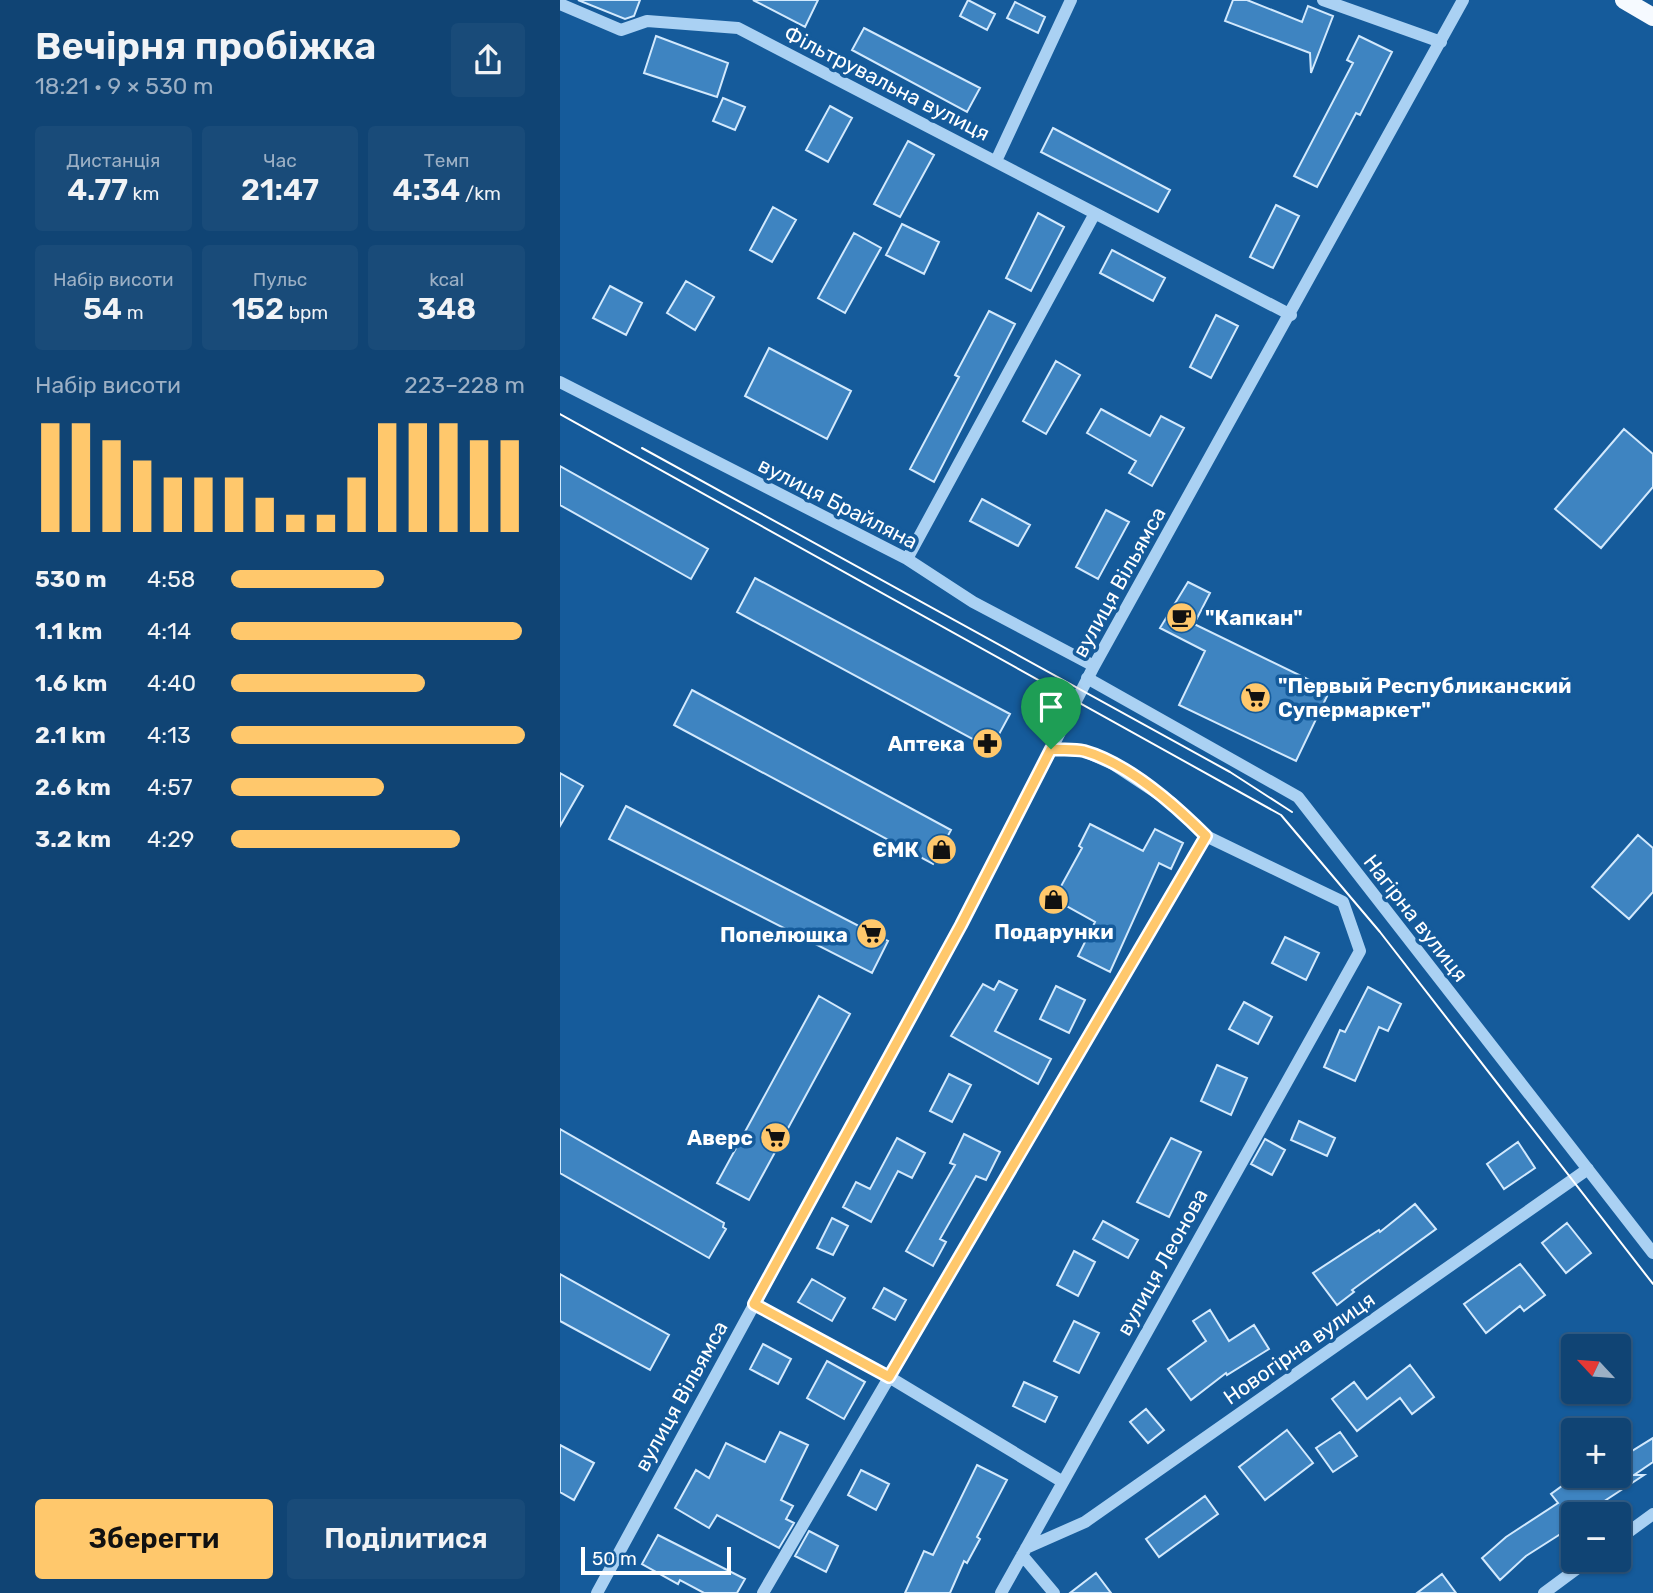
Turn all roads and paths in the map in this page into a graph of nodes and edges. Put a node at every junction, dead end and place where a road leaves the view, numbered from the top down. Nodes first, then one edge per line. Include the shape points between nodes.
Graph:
1 (1071, 0) edge
2 (1323, 0) edge
3 (1463, 0) edge
4 (1624, 0) edge
5 (560, 4) edge
6 (1653, 17) edge
7 (1440, 42) junction
8 (996, 161) junction
9 (1094, 215) junction
10 (1291, 315) junction
11 (560, 382) edge
12 (907, 559) junction
13 (1094, 666) junction
14 (1087, 678) junction
15 (1051, 749) junction
16 (1206, 836) junction
17 (1588, 1169) junction
18 (1653, 1252) edge
19 (754, 1304) junction
20 (889, 1377) junction
21 (1063, 1482) junction
22 (1653, 1514) edge
23 (1631, 1530) edge
24 (1024, 1552) junction
25 (1572, 1572) edge
26 (597, 1593) edge
27 (762, 1593) edge
28 (1001, 1593) edge
29 (1054, 1593) edge
30 (1544, 1593) edge

1 - 8 street, Фільтрувальна вулиця
2 - 7 street
3 - 7 street, вулиця Вільямса
4 - 6 main road
5 - 8 street, Фільтрувальна вулиця via 621,30 647,21 738,27
7 - 10 street, вулиця Вільямса
8 - 9 street, Фільтрувальна вулиця
9 - 10 street, Фільтрувальна вулиця
9 - 12 street
10 - 13 street, вулиця Вільямса
11 - 12 street, вулиця Брайляна
12 - 13 street, вулиця Брайляна via 973,602
13 - 14 street, вулиця Вільямса
14 - 15 street, вулиця Вільямса
14 - 17 street, Нагірна вулиця via 1298,797
15 - 16 street via 1084,751 1113,764 1172,803
15 - 19 street, вулиця Вільямса via 961,925
16 - 20 street
16 - 21 street, вулиця Леонова via 1343,902 1360,951
17 - 18 street, Нагірна вулиця
17 - 24 street, Новогірна вулиця via 1085,1522
19 - 20 street
19 - 26 street, вулиця Вільямса
20 - 21 street
20 - 27 street
21 - 24 street, вулиця Леонова
22 - 23 street
24 - 28 street, вулиця Леонова
24 - 29 street
25 - 30 street

